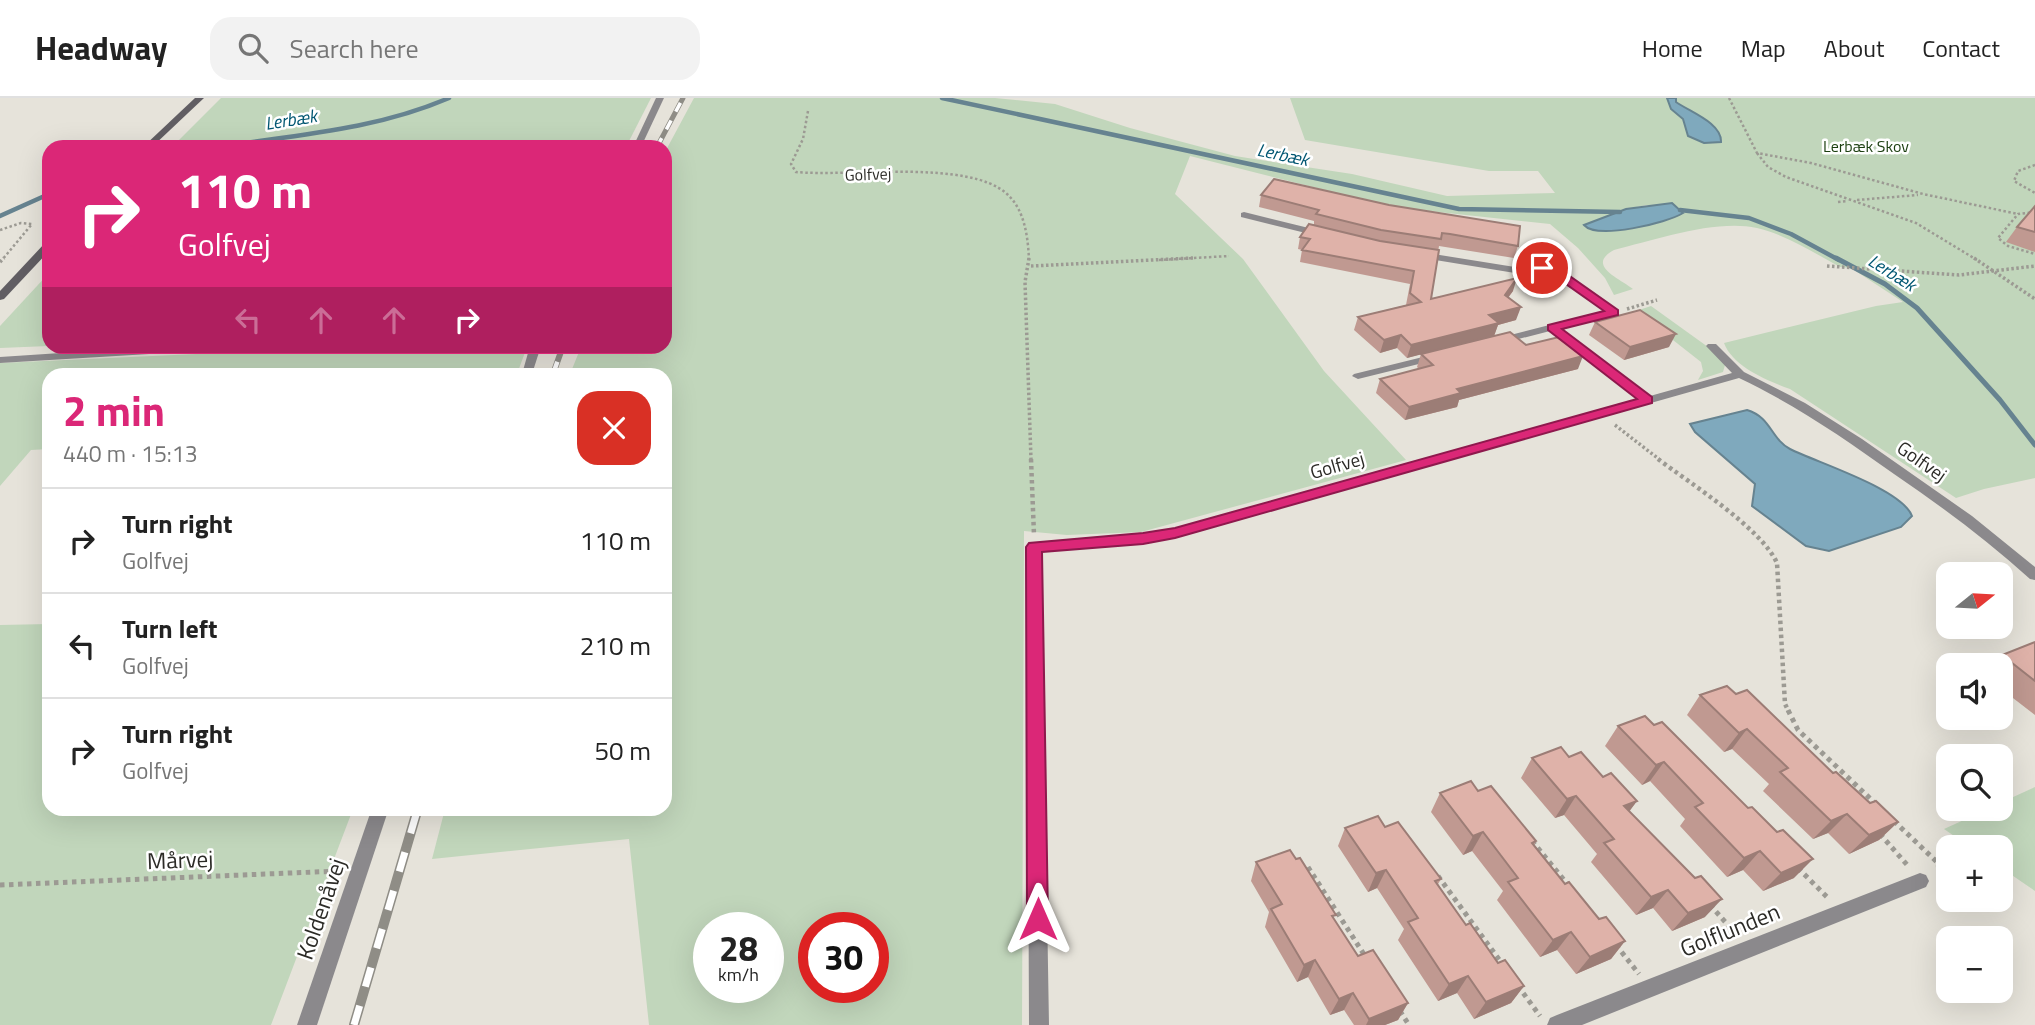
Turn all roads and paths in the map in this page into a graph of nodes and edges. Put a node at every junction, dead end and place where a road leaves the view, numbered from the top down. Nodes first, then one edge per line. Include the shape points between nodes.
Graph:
1 (186, 98) edge
2 (200, 98) edge
3 (660, 98) edge
4 (1729, 98) edge
5 (808, 111) dead end
6 (152, 140) edge
7 (154, 140) edge
8 (640, 140) edge
9 (1758, 153) junction
10 (2035, 165) edge
11 (2035, 193) edge
12 (1923, 194) junction
13 (1853, 201) junction
14 (1838, 202) dead end
15 (2035, 212) edge
16 (2018, 214) junction
17 (1244, 215) dead end
18 (0, 230) edge
19 (1337, 238) edge
20 (42, 252) edge
21 (1403, 252) edge
22 (2035, 254) edge
23 (1229, 256) dead end
24 (0, 262) edge
25 (1827, 266) dead end
26 (2035, 266) edge
27 (1031, 267) junction
28 (1997, 271) junction
29 (0, 297) edge
30 (2035, 299) edge
31 (1657, 300) dead end
32 (1614, 312) junction
33 (1552, 328) junction
34 (1488, 344) edge
35 (1712, 346) dead end
36 (99, 354) edge
37 (1449, 354) edge
38 (0, 360) edge
39 (1740, 374) junction
40 (1358, 376) dead end
41 (1648, 400) junction
42 (1600, 413) junction
43 (1034, 547) junction
44 (2035, 575) edge
45 (378, 816) edge
46 (1871, 824) edge
47 (1529, 837) edge
48 (1794, 865) edge
49 (1308, 867) edge
50 (361, 870) junction
51 (1435, 872) edge
52 (1920, 881) junction
53 (0, 885) edge
54 (1572, 891) edge
55 (1702, 897) edge
56 (1842, 912) junction
57 (1607, 934) edge
58 (1749, 949) junction
59 (1373, 969) edge
60 (1507, 971) edge
61 (1514, 981) edge
62 (1650, 988) junction
63 (1395, 1002) edge
64 (307, 1025) edge
65 (1039, 1025) edge
66 (1409, 1025) edge
67 (1546, 1025) edge
68 (1557, 1025) edge

1 - 6 street
2 - 7 street
3 - 8 street
4 - 9 path
5 - 27 path, Golfvej via 803,139 791,164 796,172 943,174 992,184 1006,193 1024,218
9 - 12 path
9 - 13 path via 1777,172
10 - 11 path via 2018,171 2014,181
12 - 13 path
12 - 16 path
13 - 14 path
13 - 28 path via 1916,223
15 - 16 path
16 - 22 path via 1998,238
17 - 19 street
18 - 24 path via 32,224
20 - 29 street
21 - 32 street via 1521,271 1542,268 1557,272
23 - 27 path
25 - 28 path via 1959,275
26 - 28 path
27 - 43 path, Golfvej via 1025,282
28 - 30 path
31 - 32 path
32 - 33 street
33 - 34 street
33 - 41 street
35 - 39 street, Golfvej
36 - 38 street
37 - 40 street
39 - 41 street, Golfvej
39 - 44 street, Golfvej via 1828,422 1957,511
41 - 42 street, Golfvej
42 - 43 street, Golfvej via 1175,533
42 - 52 path via 1771,550 1777,563 1785,704 1798,730 1938,863 1939,872
43 - 65 street
45 - 50 street, Koldenåvej
46 - 52 path
47 - 54 path
48 - 56 path
49 - 59 path
50 - 53 path, Mårvej
50 - 64 street, Koldenåvej
51 - 60 path
52 - 56 street, Golflunden
55 - 58 path
56 - 58 street, Golflunden
57 - 62 path
58 - 62 street, Golflunden
61 - 67 path
62 - 68 street, Golflunden
63 - 66 path

